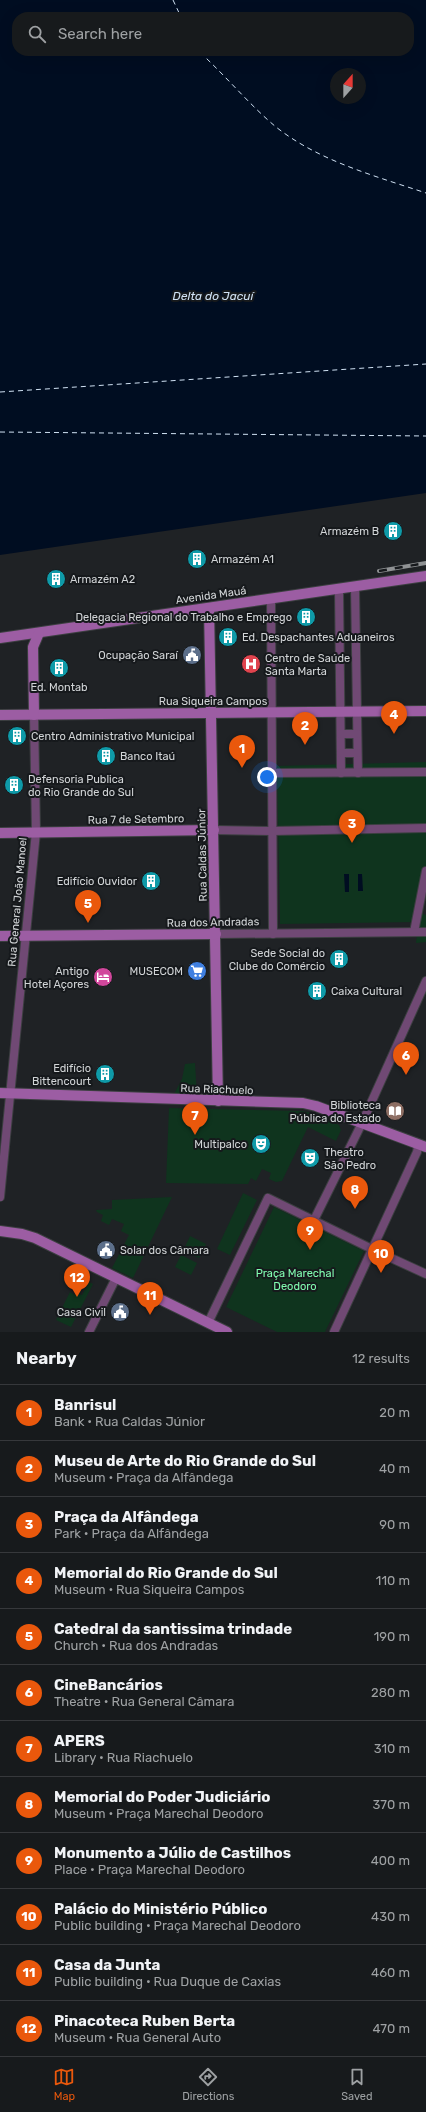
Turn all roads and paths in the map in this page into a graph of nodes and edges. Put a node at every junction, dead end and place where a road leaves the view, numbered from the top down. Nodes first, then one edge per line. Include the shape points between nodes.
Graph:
1 (426, 576) edge
2 (355, 586) junction
3 (339, 589) junction
4 (271, 599) junction
5 (209, 608) junction
6 (39, 633) junction
7 (0, 638) edge
8 (426, 711) edge
9 (271, 712) junction
10 (340, 712) junction
11 (357, 712) junction
12 (211, 713) junction
13 (0, 715) edge
14 (34, 715) junction
15 (341, 734) junction
16 (357, 734) junction
17 (341, 753) junction
18 (357, 753) junction
19 (358, 772) junction
20 (426, 772) edge
21 (271, 773) junction
22 (341, 773) junction
23 (426, 828) edge
24 (214, 830) junction
25 (272, 831) junction
26 (36, 832) junction
27 (0, 833) edge
28 (426, 871) edge
29 (414, 932) junction
30 (426, 932) edge
31 (216, 934) junction
32 (272, 934) junction
33 (0, 936) edge
34 (27, 936) junction
35 (425, 987) edge
36 (5, 1093) edge
37 (218, 1101) junction
38 (362, 1123) junction
39 (415, 1143) junction
40 (426, 1146) edge
41 (0, 1197) edge
42 (314, 1220) junction
43 (0, 1231) edge
44 (373, 1249) junction
45 (426, 1274) edge
46 (116, 1278) junction
47 (208, 1323) junction
48 (89, 1332) edge
49 (226, 1332) edge
50 (334, 1332) edge

1 - 2 street, Avenida Mauá
2 - 3 street, Avenida Mauá
2 - 11 street
3 - 4 street, Avenida Mauá
3 - 10 street
4 - 5 street, Avenida Mauá
4 - 9 street
5 - 6 street, Avenida Mauá
5 - 12 street, Rua Caldas Júnior
6 - 7 street, Avenida Mauá
6 - 14 street, Rua General João Manoel via 33,647
8 - 11 street, Rua Siqueira Campos
9 - 10 street, Rua Siqueira Campos
9 - 12 street, Rua Siqueira Campos
9 - 21 street
10 - 11 street, Rua Siqueira Campos
10 - 15 street
11 - 16 street
12 - 14 street, Rua Siqueira Campos
12 - 24 street, Rua Caldas Júnior
13 - 14 street, Rua Siqueira Campos
14 - 26 street, Rua General João Manoel
15 - 16 street
15 - 17 street
16 - 18 street
17 - 18 street
17 - 22 street
18 - 19 street
19 - 20 street
19 - 22 street
21 - 22 street
21 - 25 street
23 - 25 street, Rua 7 de Setembro
24 - 25 street, Rua 7 de Setembro
24 - 26 street, Rua 7 de Setembro
24 - 31 street, Rua Caldas Júnior
25 - 32 street
26 - 27 street, Rua 7 de Setembro
26 - 34 street, Rua General João Manoel
28 - 29 street
29 - 30 street, Rua dos Andradas
29 - 32 street, Rua dos Andradas
31 - 32 street, Rua dos Andradas
31 - 34 street, Rua dos Andradas
31 - 37 street, Rua Caldas Júnior
33 - 34 street, Rua dos Andradas
34 - 36 street, Rua General João Manoel
35 - 38 street
36 - 37 street, Rua Riachuelo
36 - 41 street, Rua General João Manoel
37 - 38 street, Rua Riachuelo via 304,1103
38 - 39 street, Rua Riachuelo
38 - 42 street
39 - 40 street, Rua Riachuelo
39 - 44 street via 418,1147 417,1152
42 - 44 street
42 - 47 street via 268,1198
43 - 46 street via 36,1238
44 - 45 street
44 - 50 street
46 - 47 street
46 - 48 street
47 - 49 street

